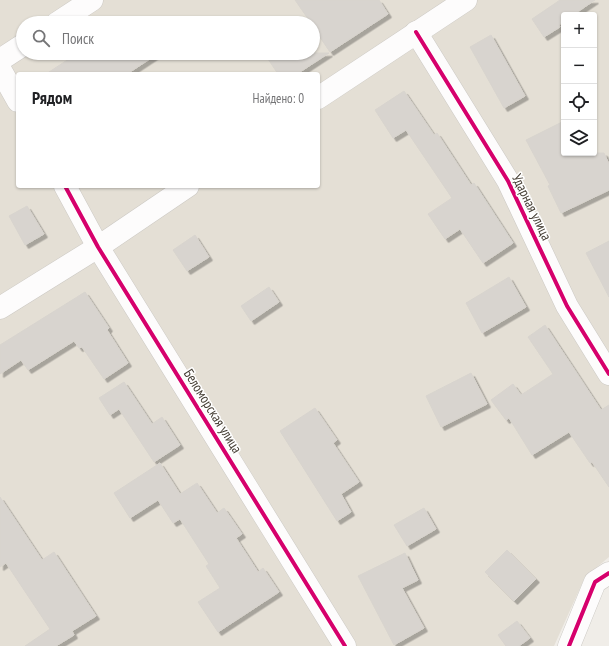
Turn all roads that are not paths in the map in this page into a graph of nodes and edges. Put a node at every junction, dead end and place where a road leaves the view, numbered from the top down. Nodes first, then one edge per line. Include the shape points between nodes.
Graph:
1 (92, 0) edge
2 (466, 0) edge
3 (68, 16) edge
4 (416, 32) junction
5 (16, 50) edge
6 (0, 60) edge
7 (0, 69) edge
8 (16, 97) edge
9 (320, 97) edge
10 (66, 188) edge
11 (185, 188) edge
12 (98, 247) junction
13 (0, 308) edge
14 (609, 374) edge
15 (609, 573) edge
16 (345, 646) edge
17 (569, 646) edge

1 - 3 street
2 - 4 street
4 - 9 street
4 - 14 street, Ударная улица via 508,181 567,306
5 - 6 street
7 - 8 street
10 - 12 street, Беломорская улица
11 - 12 street
12 - 13 street
12 - 16 street, Беломорская улица
15 - 17 street via 595,582

